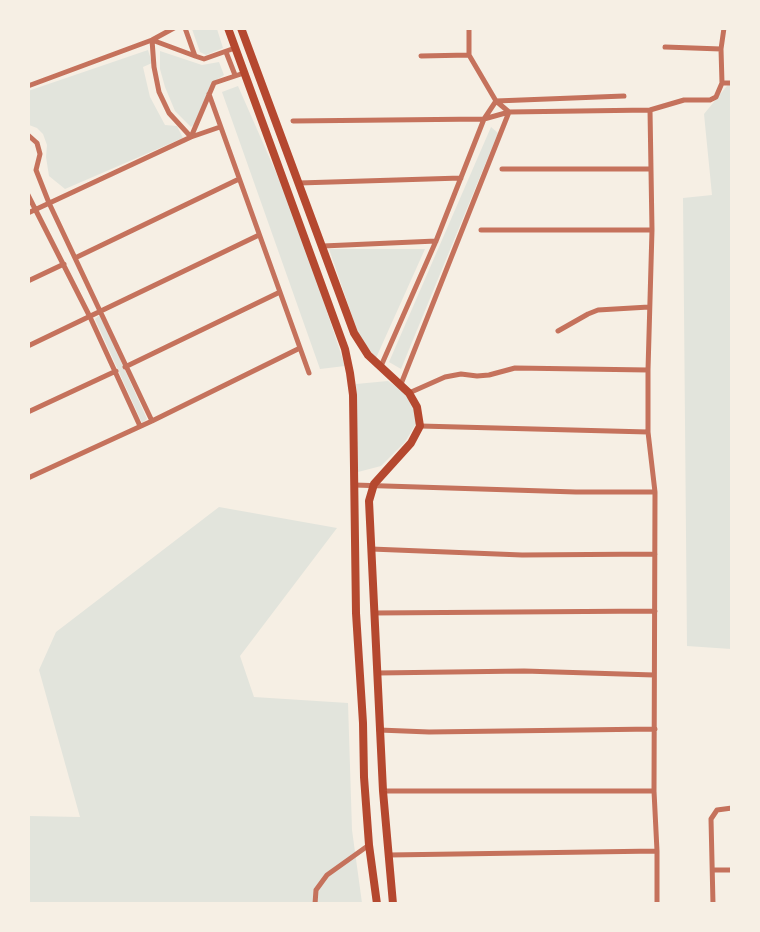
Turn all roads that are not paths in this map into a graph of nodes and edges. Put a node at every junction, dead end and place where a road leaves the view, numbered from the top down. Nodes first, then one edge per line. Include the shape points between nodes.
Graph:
1 (174, 28) edge
2 (185, 28) edge
3 (228, 28) edge
4 (241, 28) edge
5 (469, 28) edge
6 (724, 28) edge
7 (152, 40) junction
8 (665, 47) dead end
9 (235, 48) junction
10 (721, 49) junction
11 (226, 52) junction
12 (469, 55) junction
13 (195, 56) junction
14 (422, 56) dead end
15 (244, 73) junction
16 (235, 75) junction
17 (722, 83) junction
18 (732, 83) edge
19 (28, 86) edge
20 (209, 94) junction
21 (624, 96) dead end
22 (496, 101) junction
23 (650, 110) junction
24 (509, 112) junction
25 (273, 116) junction
26 (484, 119) junction
27 (262, 120) junction
28 (293, 121) dead end
29 (220, 127) junction
30 (28, 135) edge
31 (191, 137) junction
32 (502, 169) dead end
33 (651, 169) junction
34 (36, 170) junction
35 (28, 173) edge
36 (461, 178) junction
37 (239, 179) junction
38 (299, 183) junction
39 (28, 195) edge
40 (49, 203) junction
41 (36, 209) junction
42 (28, 213) edge
43 (481, 230) dead end
44 (652, 230) junction
45 (259, 235) junction
46 (436, 241) junction
47 (323, 246) junction
48 (75, 258) junction
49 (64, 264) junction
50 (28, 280) edge
51 (280, 292) junction
52 (649, 307) junction
53 (100, 313) junction
54 (90, 317) junction
55 (558, 331) dead end
56 (28, 346) edge
57 (300, 348) junction
58 (381, 366) junction
59 (125, 367) junction
60 (116, 370) junction
61 (648, 370) junction
62 (309, 373) dead end
63 (401, 384) junction
64 (409, 393) junction
65 (28, 412) edge
66 (152, 421) junction
67 (140, 426) junction
68 (420, 426) junction
69 (648, 432) junction
70 (28, 478) edge
71 (374, 484) junction
72 (354, 485) junction
73 (655, 492) junction
74 (371, 549) junction
75 (655, 554) junction
76 (655, 610) junction
77 (374, 613) junction
78 (378, 673) junction
79 (654, 675) junction
80 (655, 729) junction
81 (379, 730) junction
82 (383, 791) junction
83 (654, 791) junction
84 (732, 808) edge
85 (369, 845) junction
86 (657, 851) junction
87 (389, 855) junction
88 (713, 870) junction
89 (732, 870) edge
90 (315, 903) edge
91 (377, 903) edge
92 (393, 903) edge
93 (657, 903) edge
94 (713, 903) edge

1 - 7 street
2 - 13 street
3 - 9 main road
4 - 25 main road
5 - 12 street
6 - 10 street
7 - 13 street
7 - 19 street
7 - 31 street via 159,92 169,113
8 - 10 street
9 - 11 street
9 - 15 main road
10 - 17 street
11 - 13 street via 204,59
11 - 16 street
12 - 14 street
12 - 22 street
15 - 16 street
15 - 27 main road
16 - 20 street via 214,82
17 - 18 street
17 - 23 street via 716,97 710,100 684,100
20 - 29 street
20 - 31 street
21 - 22 street
22 - 24 street
22 - 26 street
23 - 24 street
23 - 33 street
24 - 26 street
24 - 63 street
25 - 27 main road
25 - 38 main road
26 - 28 street
26 - 36 street
27 - 72 main road via 345,349 353,394
29 - 31 street
29 - 37 street
30 - 34 street via 37,143 40,154
31 - 40 street
32 - 33 street
33 - 44 street
34 - 35 street
34 - 40 street
36 - 38 street
36 - 46 street
37 - 45 street
37 - 48 street
38 - 47 main road
39 - 41 street
40 - 41 street
40 - 48 street
41 - 42 street
41 - 49 street
43 - 44 street
44 - 52 street
45 - 51 street
45 - 53 street
46 - 47 street
46 - 58 street
47 - 58 main road via 354,333 364,350
48 - 53 street
49 - 50 street
49 - 54 street
51 - 57 street
51 - 59 street
52 - 55 street via 598,310
52 - 61 street
53 - 54 street
53 - 59 street
54 - 56 street
54 - 60 street
57 - 62 street
57 - 66 street
58 - 63 main road
59 - 66 street
60 - 65 street
60 - 67 street
61 - 64 street via 516,368 489,375 445,377
61 - 69 street
63 - 64 main road
64 - 68 main road via 417,407
66 - 67 street
67 - 70 street
68 - 69 street
68 - 71 main road via 411,443
69 - 73 street
71 - 72 street
71 - 73 street
71 - 74 main road via 369,501
72 - 85 main road
73 - 75 street
74 - 75 street via 522,555
74 - 77 main road
75 - 76 street
76 - 77 street
76 - 79 street
77 - 78 main road
78 - 79 street via 524,671
78 - 81 main road
79 - 80 street
80 - 81 street
80 - 83 street
81 - 82 main road
82 - 83 street
82 - 87 main road
83 - 86 street
84 - 88 street via 717,810 711,819
85 - 90 street via 327,875 316,890
85 - 91 main road
86 - 87 street
86 - 93 street
87 - 92 main road
88 - 89 street
88 - 94 street

